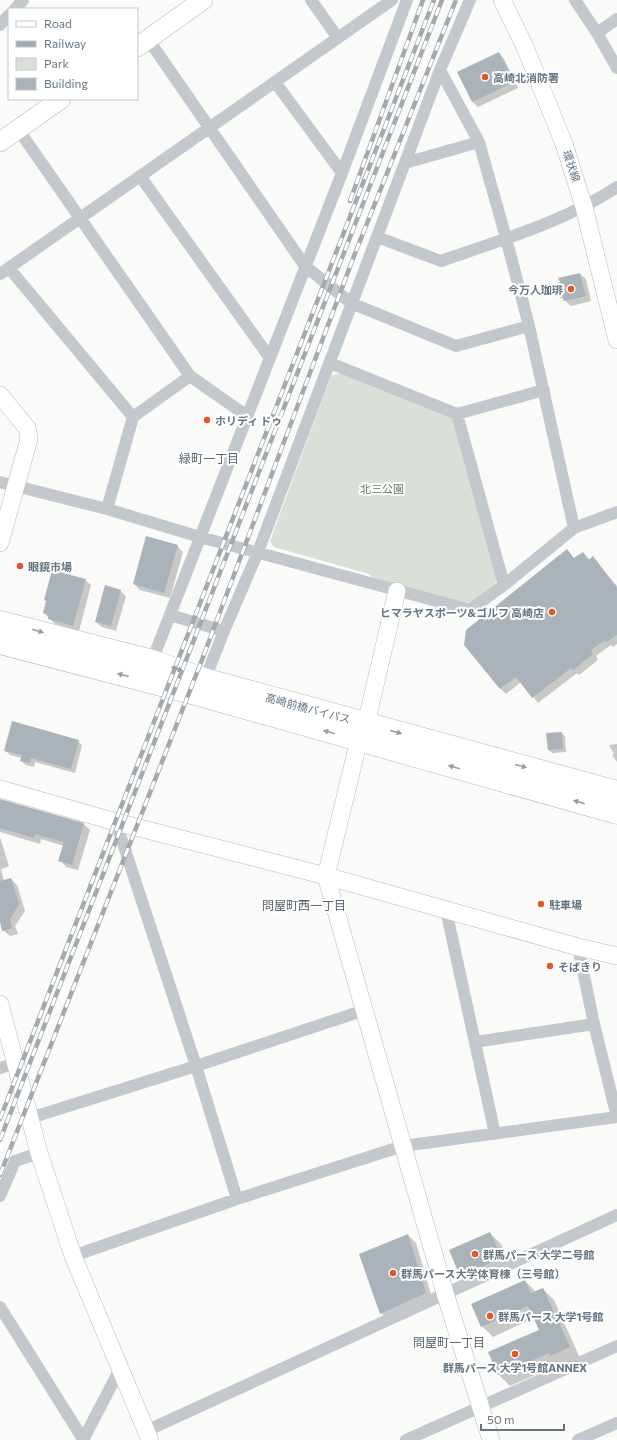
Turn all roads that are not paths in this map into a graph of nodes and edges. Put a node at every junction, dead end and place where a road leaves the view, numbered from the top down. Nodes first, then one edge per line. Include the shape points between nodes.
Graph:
1 (23, 0) edge
2 (311, 0) edge
3 (392, 0) edge
4 (407, 0) edge
5 (470, 0) edge
6 (502, 0) edge
7 (575, 0) edge
8 (192, 3) edge
9 (15, 8) edge
10 (8, 16) edge
11 (617, 19) edge
12 (0, 25) edge
13 (597, 32) junction
14 (338, 38) junction
15 (143, 43) edge
16 (617, 68) edge
17 (440, 70) junction
18 (275, 82) junction
19 (60, 100) edge
20 (210, 128) junction
21 (18, 129) junction
22 (0, 142) edge
23 (479, 142) junction
24 (405, 163) junction
25 (342, 172) junction
26 (140, 176) junction
27 (617, 187) edge
28 (584, 207) junction
29 (80, 218) junction
30 (377, 237) junction
31 (506, 238) junction
32 (304, 266) junction
33 (4, 271) edge
34 (351, 303) junction
35 (529, 326) junction
36 (617, 340) edge
37 (270, 358) junction
38 (330, 363) junction
39 (190, 376) junction
40 (544, 390) junction
41 (0, 395) edge
42 (457, 414) junction
43 (247, 416) junction
44 (133, 417) junction
45 (8, 484) edge
46 (107, 509) junction
47 (617, 512) edge
48 (574, 528) junction
49 (200, 537) junction
50 (0, 543) edge
51 (258, 552) junction
52 (504, 585) junction
53 (397, 591) junction
54 (170, 615) junction
55 (0, 622) edge
56 (224, 631) junction
57 (0, 643) edge
58 (152, 661) junction
59 (204, 679) junction
60 (362, 732) junction
61 (0, 789) edge
62 (617, 792) edge
63 (617, 813) edge
64 (116, 822) junction
65 (326, 876) junction
66 (446, 910) junction
67 (578, 947) junction
68 (617, 956) edge
69 (0, 1004) edge
70 (364, 1010) junction
71 (594, 1024) junction
72 (475, 1042) junction
73 (8, 1066) edge
74 (196, 1066) junction
75 (617, 1117) edge
76 (30, 1118) junction
77 (495, 1134) junction
78 (403, 1146) junction
79 (39, 1152) junction
80 (0, 1196) edge
81 (237, 1199) junction
82 (617, 1215) edge
83 (73, 1256) junction
84 (445, 1293) junction
85 (0, 1307) edge
86 (617, 1346) edge
87 (120, 1369) junction
88 (481, 1406) junction
89 (617, 1423) edge
90 (148, 1436) edge
91 (83, 1440) edge
92 (406, 1440) edge
93 (491, 1440) edge
94 (578, 1440) edge

1 - 9 street
2 - 14 street
3 - 14 street
4 - 25 street
5 - 17 street
6 - 28 street, 環状線 via 525,47 552,113 569,156
7 - 13 street
8 - 15 main road
10 - 12 street
11 - 13 street
13 - 16 street
14 - 18 street
15 - 20 street
17 - 23 street
17 - 24 street
18 - 20 street
18 - 25 street
19 - 21 main road
20 - 26 street
20 - 32 street
21 - 22 main road
21 - 29 street
23 - 24 street
23 - 31 street
24 - 30 street
25 - 32 street
26 - 29 street
26 - 37 street
27 - 28 street
28 - 31 street
28 - 36 street, 環状線
29 - 33 street
29 - 39 street
30 - 31 street via 441,261
30 - 34 street
31 - 35 street
32 - 34 street
32 - 37 street
33 - 44 street
34 - 35 street via 456,346
34 - 38 street
35 - 40 street
37 - 43 street
38 - 42 street
38 - 51 street
39 - 43 street
39 - 44 street
40 - 42 street
40 - 48 street
41 - 45 street via 27,428 29,439
42 - 52 street
43 - 49 street
44 - 46 street
45 - 46 street
45 - 50 street
46 - 49 street
47 - 48 street
48 - 52 street
49 - 51 street
49 - 54 street
51 - 53 street
51 - 56 street
52 - 53 street via 470,610
53 - 60 street
54 - 56 street
54 - 58 street
55 -> 58 highway, 高崎前橋バイパス
56 - 59 street
60 -> 57 highway, 高崎前橋バイパス via 196,694
58 -> 59 highway, 高崎前橋バイパス
59 - 60 highway, 高崎前橋バイパス
60 -> 62 highway, 高崎前橋バイパス
63 -> 60 highway, 高崎前橋バイパス
60 - 65 street
61 - 64 street
64 - 65 street
64 - 74 street
65 - 66 street
65 - 70 street
66 - 67 street
66 - 72 street
67 - 68 street
67 - 71 street
69 - 73 street
70 - 74 street
70 - 78 street
71 - 72 street
71 - 75 street
72 - 77 street
73 - 76 street
74 - 76 street
74 - 81 street
75 - 77 street
76 - 79 street
77 - 78 street
78 - 81 street
78 - 84 street
79 - 80 street via 15,1161
79 - 83 street
81 - 83 street
82 - 84 street
83 - 87 street
84 - 88 street
84 - 90 street
85 - 91 street
86 - 88 street
87 - 90 street
87 - 91 street
88 - 92 street
88 - 93 street
89 - 94 street

